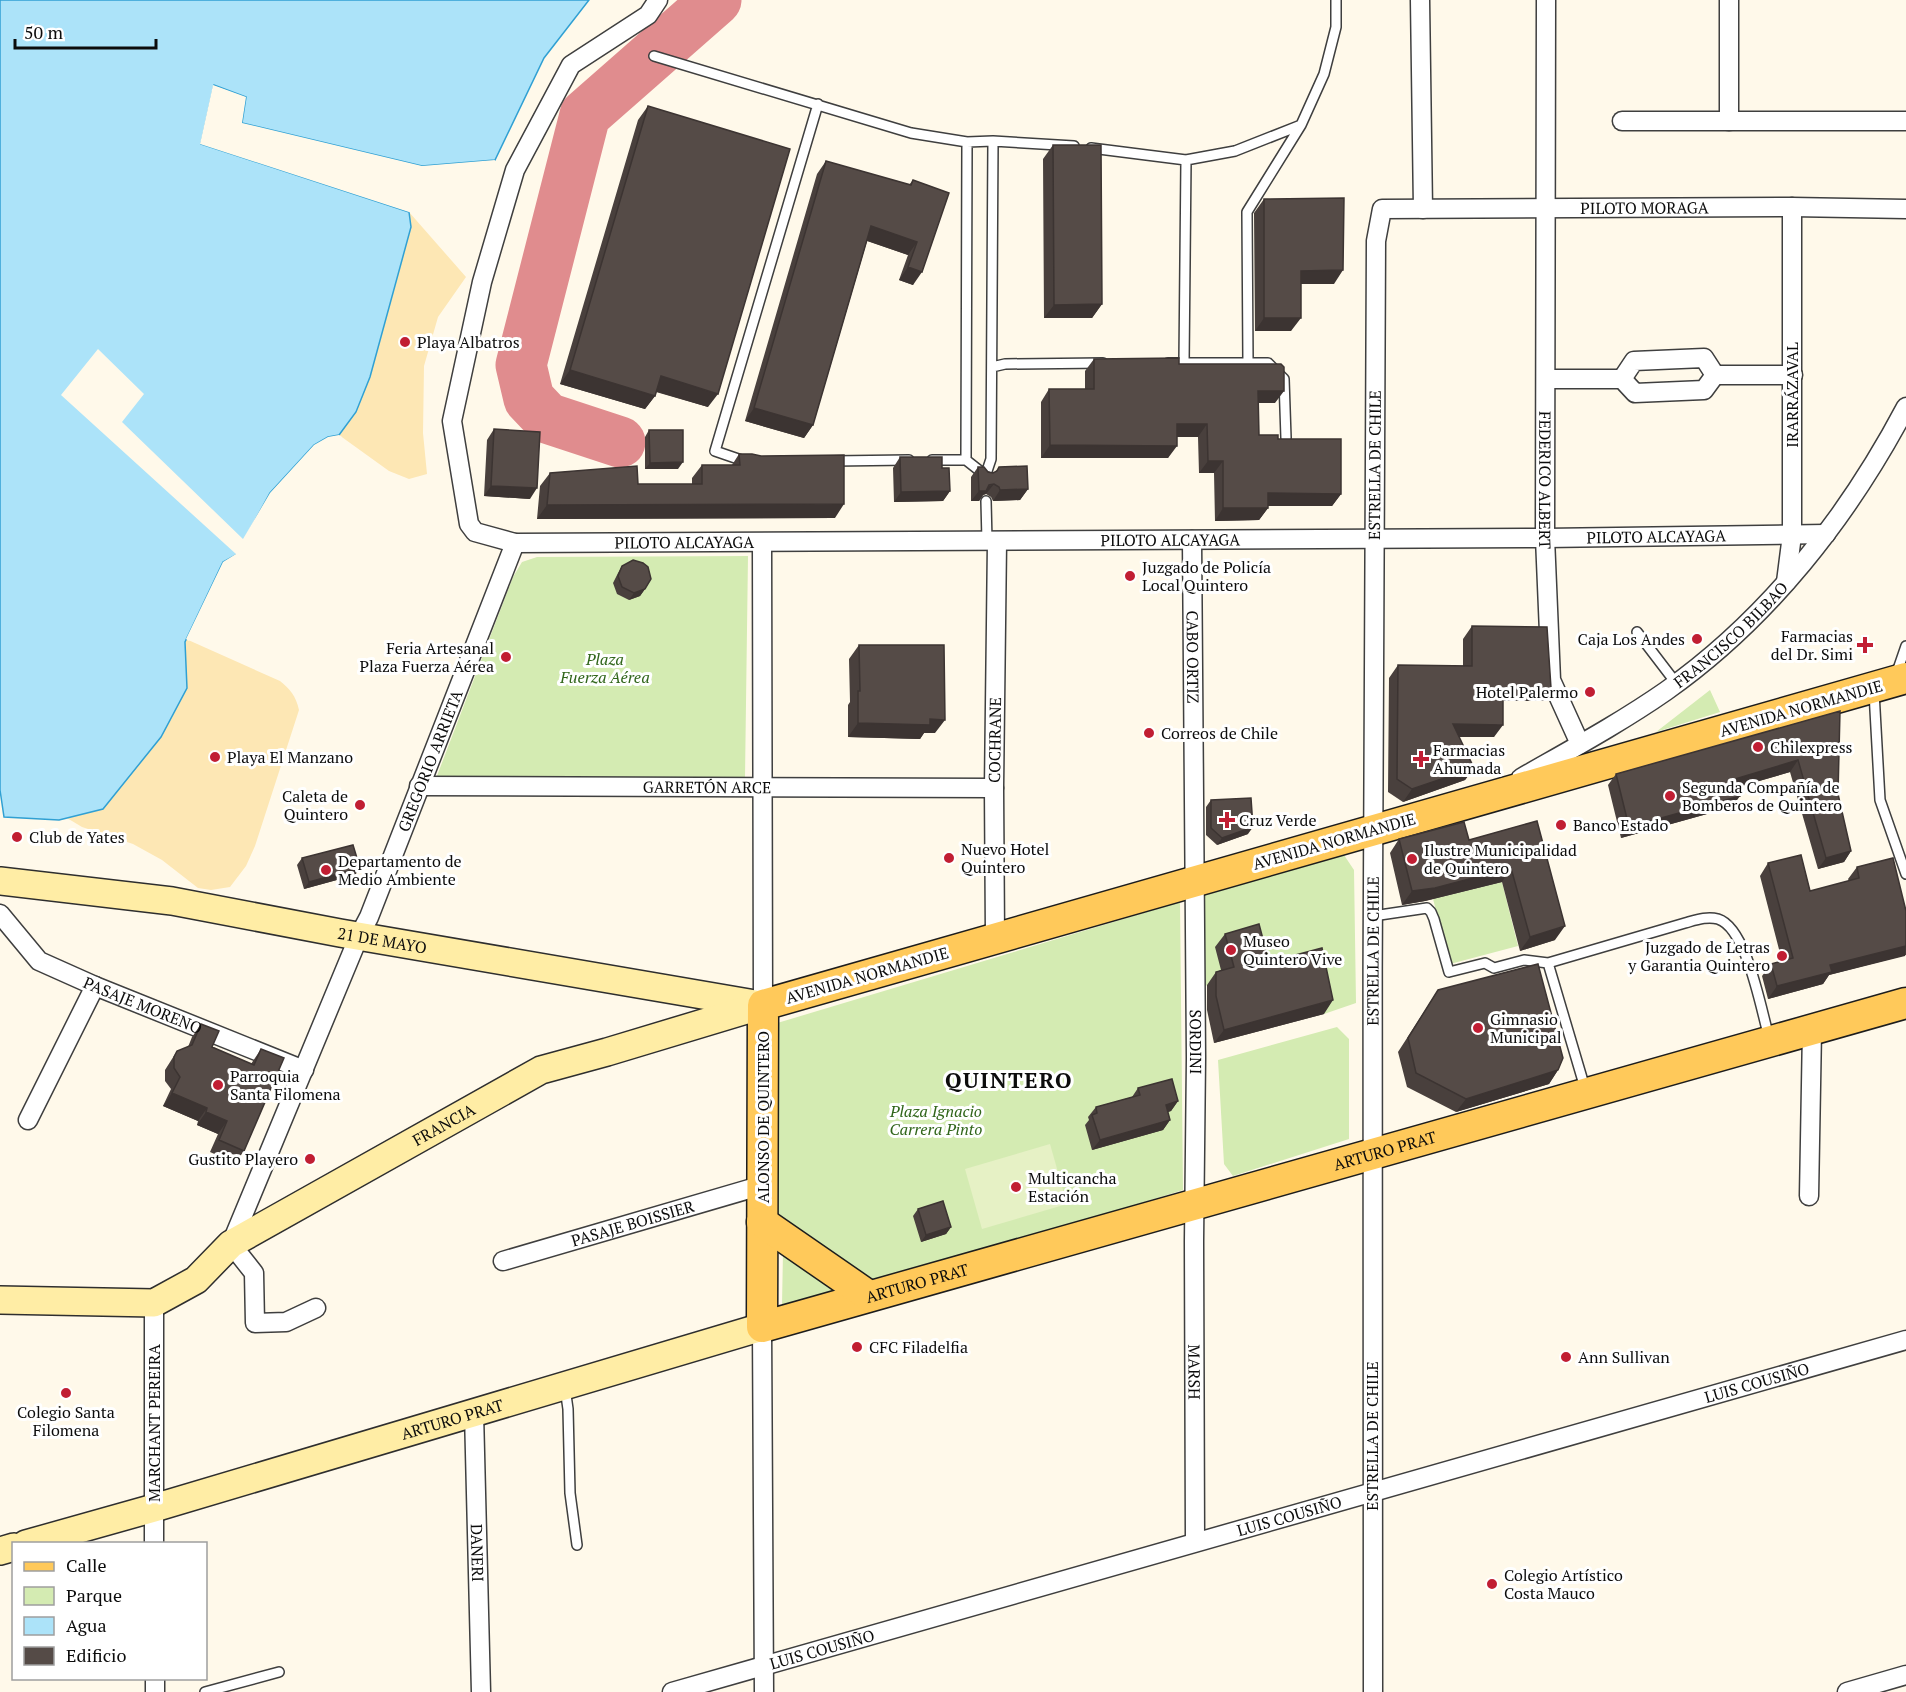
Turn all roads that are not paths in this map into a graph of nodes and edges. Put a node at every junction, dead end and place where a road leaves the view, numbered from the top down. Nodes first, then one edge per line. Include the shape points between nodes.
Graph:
1 (658, 0) edge
2 (1336, 0) edge
3 (1419, 0) edge
4 (1546, 0) edge
5 (1729, 0) edge
6 (654, 56) dead end
7 (818, 104) junction
8 (1622, 121) dead end
9 (1729, 121) junction
10 (1906, 121) edge
11 (1301, 125) junction
12 (993, 141) junction
13 (967, 142) junction
14 (1186, 160) junction
15 (1792, 207) junction
16 (1382, 209) joint
17 (1423, 209) junction
18 (1906, 209) edge
19 (1545, 210) junction
20 (1113, 363) edge
21 (1160, 363) edge
22 (1184, 363) junction
23 (1248, 363) junction
24 (992, 367) junction
25 (1715, 375) junction
26 (1793, 375) junction
27 (1546, 379) junction
28 (1622, 379) junction
29 (1906, 407) edge
30 (1286, 438) edge
31 (966, 460) junction
32 (823, 461) edge
33 (763, 462) edge
34 (986, 501) edge
35 (1826, 534) junction
36 (1792, 535) junction
37 (1374, 538) junction
38 (1545, 538) junction
39 (1192, 540) junction
40 (992, 542) junction
41 (515, 543) junction
42 (762, 543) junction
43 (1786, 582) junction
44 (1637, 632) dead end
45 (1906, 646) edge
46 (1892, 682) edge
47 (1676, 683) junction
48 (1580, 744) junction
49 (419, 786) junction
50 (761, 788) junction
51 (994, 788) junction
52 (1491, 797) junction
53 (1374, 830) junction
54 (1906, 875) edge
55 (0, 881) edge
56 (1195, 881) junction
57 (0, 914) edge
58 (1373, 916) junction
59 (359, 936) junction
60 (995, 938) junction
61 (1548, 963) junction
62 (95, 986) junction
63 (1906, 1003) edge
64 (763, 1005) junction
65 (1812, 1030) junction
66 (1770, 1041) junction
67 (304, 1070) junction
68 (1587, 1094) junction
69 (28, 1120) dead end
70 (1372, 1154) junction
71 (763, 1185) junction
72 (1809, 1196) dead end
73 (1194, 1204) junction
74 (762, 1222) junction
75 (231, 1244) junction
76 (503, 1261) dead end
77 (869, 1296) junction
78 (0, 1300) edge
79 (154, 1303) junction
80 (316, 1308) dead end
81 (762, 1327) junction
82 (1906, 1340) edge
83 (565, 1386) junction
84 (474, 1413) junction
85 (1372, 1492) junction
86 (154, 1508) junction
87 (33, 1542) edge
88 (154, 1542) edge
89 (1195, 1542) junction
90 (577, 1545) dead end
91 (764, 1666) junction
92 (279, 1672) dead end
93 (1906, 1675) edge
94 (206, 1692) edge
95 (481, 1692) edge
96 (672, 1692) edge
97 (764, 1692) edge
98 (1373, 1692) edge
99 (1847, 1692) edge

1 - 41 street, PILOTO ALCAYAGA via 648,15 571,65 515,170 482,282 452,421 469,524 475,532
2 - 11 lane via 1336,27 1324,74
3 - 17 street
4 - 19 street, FEDERICO ALBERT
5 - 9 street
6 - 7 lane
7 - 13 lane via 911,133
7 - 33 lane via 715,451 751,463
8 - 9 street
9 - 10 street
11 - 14 lane via 1235,152
11 - 23 lane via 1247,212
12 - 13 lane
12 - 14 lane via 1057,144
12 - 24 lane
13 - 31 lane
14 - 22 lane
15 - 18 street, PILOTO MORAGA
15 - 19 street, PILOTO MORAGA
15 - 26 street, IRARRÁZAVAL
16 - 17 street, PILOTO MORAGA
16 - 37 street, ESTRELLA DE CHILE via 1376,241
17 - 19 street, PILOTO MORAGA
19 - 27 street, FEDERICO ALBERT
20 - 24 lane
21 - 22 lane
22 - 23 lane
23 - 30 lane via 1268,363 1284,379
24 - 31 lane via 991,459 985,476
25 - 26 street
25 - 28 street via 1704,390 1635,393
25 - 28 street via 1704,358 1634,361
26 - 36 street, IRARRÁZAVAL
27 - 28 street
27 - 38 street, FEDERICO ALBERT
29 - 35 street, FRANCISCO BILBAO via 1874,465
31 - 32 lane
34 - 40 lane
35 - 36 street, PILOTO ALCAYAGA
35 - 43 street, FRANCISCO BILBAO
36 - 38 street, PILOTO ALCAYAGA
36 - 43 street, IRARRÁZAVAL
37 - 38 street, PILOTO ALCAYAGA
37 - 39 street, PILOTO ALCAYAGA
37 - 53 street, ESTRELLA DE CHILE
38 - 48 street, FEDERICO ALBERT via 1551,680
39 - 40 street, PILOTO ALCAYAGA
39 - 56 street, CABO ORTIZ
40 - 42 street, PILOTO ALCAYAGA
40 - 51 street, COCHRANE
41 - 42 street, PILOTO ALCAYAGA
41 - 49 street, GREGORIO ARRIETA
42 - 50 street, ALONSO DE QUINTERO
43 - 47 street, FRANCISCO BILBAO via 1743,628
44 - 47 lane
45 - 46 lane
46 - 52 main road, AVENIDA NORMANDIE
46 - 54 lane via 1880,800
47 - 48 street, FRANCISCO BILBAO
48 - 52 street, FRANCISCO BILBAO
49 - 50 street, GARRETÓN ARCE
49 - 59 street, GREGORIO ARRIETA
50 - 51 street, GARRETÓN ARCE
50 - 64 street, ALONSO DE QUINTERO
51 - 60 street, COCHRANE
52 - 53 main road, AVENIDA NORMANDIE
53 - 56 main road, AVENIDA NORMANDIE
53 - 58 street, ESTRELLA DE CHILE
55 - 59 street, 21 DE MAYO via 171,901
56 - 60 main road, AVENIDA NORMANDIE
56 - 73 street, SORDINI
57 - 62 street, PASAJE MORENO via 39,961
58 - 61 lane via 1427,908 1434,919 1449,972 1485,963 1494,968 1524,960
58 - 70 street, ESTRELLA DE CHILE
59 - 64 street, 21 DE MAYO
59 - 67 street, GREGORIO ARRIETA
60 - 64 main road, AVENIDA NORMANDIE
61 - 66 lane via 1685,923 1718,919 1729,925 1739,939
61 - 68 lane
62 - 67 street, PASAJE MORENO
62 - 69 street
63 - 65 main road, ARTURO PRAT
64 - 71 main road, ALONSO DE QUINTERO
64 - 75 street, FRANCIA via 541,1070
65 - 66 main road, ARTURO PRAT
65 - 72 street
66 - 68 main road, ARTURO PRAT
67 - 75 street, GREGORIO ARRIETA
68 - 70 main road, ARTURO PRAT
70 - 73 main road, ARTURO PRAT
70 - 85 street, ESTRELLA DE CHILE
71 - 74 main road, ALONSO DE QUINTERO
71 - 76 street, PASAJE BOISSIER
73 - 77 main road, ARTURO PRAT
73 - 89 street, MARSH
74 - 77 main road
74 - 81 main road, ALONSO DE QUINTERO
75 - 79 street, FRANCIA via 196,1280
75 - 80 street via 254,1273 255,1323 286,1322
77 - 81 main road, ARTURO PRAT
78 - 79 street
79 - 86 street, MARCHANT PEREIRA
81 - 83 street, ARTURO PRAT
81 - 91 street, ALONSO DE QUINTERO
82 - 85 street, LUIS COUSIÑO
83 - 84 street, ARTURO PRAT
83 - 90 lane
84 - 86 street, ARTURO PRAT
84 - 95 street, DANERI
85 - 89 street, LUIS COUSIÑO
85 - 98 street, ESTRELLA DE CHILE
86 - 87 street, ARTURO PRAT
86 - 88 street, MARCHANT PEREIRA
89 - 91 street, LUIS COUSIÑO
91 - 96 street, LUIS COUSIÑO
91 - 97 street, ALONSO DE QUINTERO
92 - 94 lane
93 - 99 street

